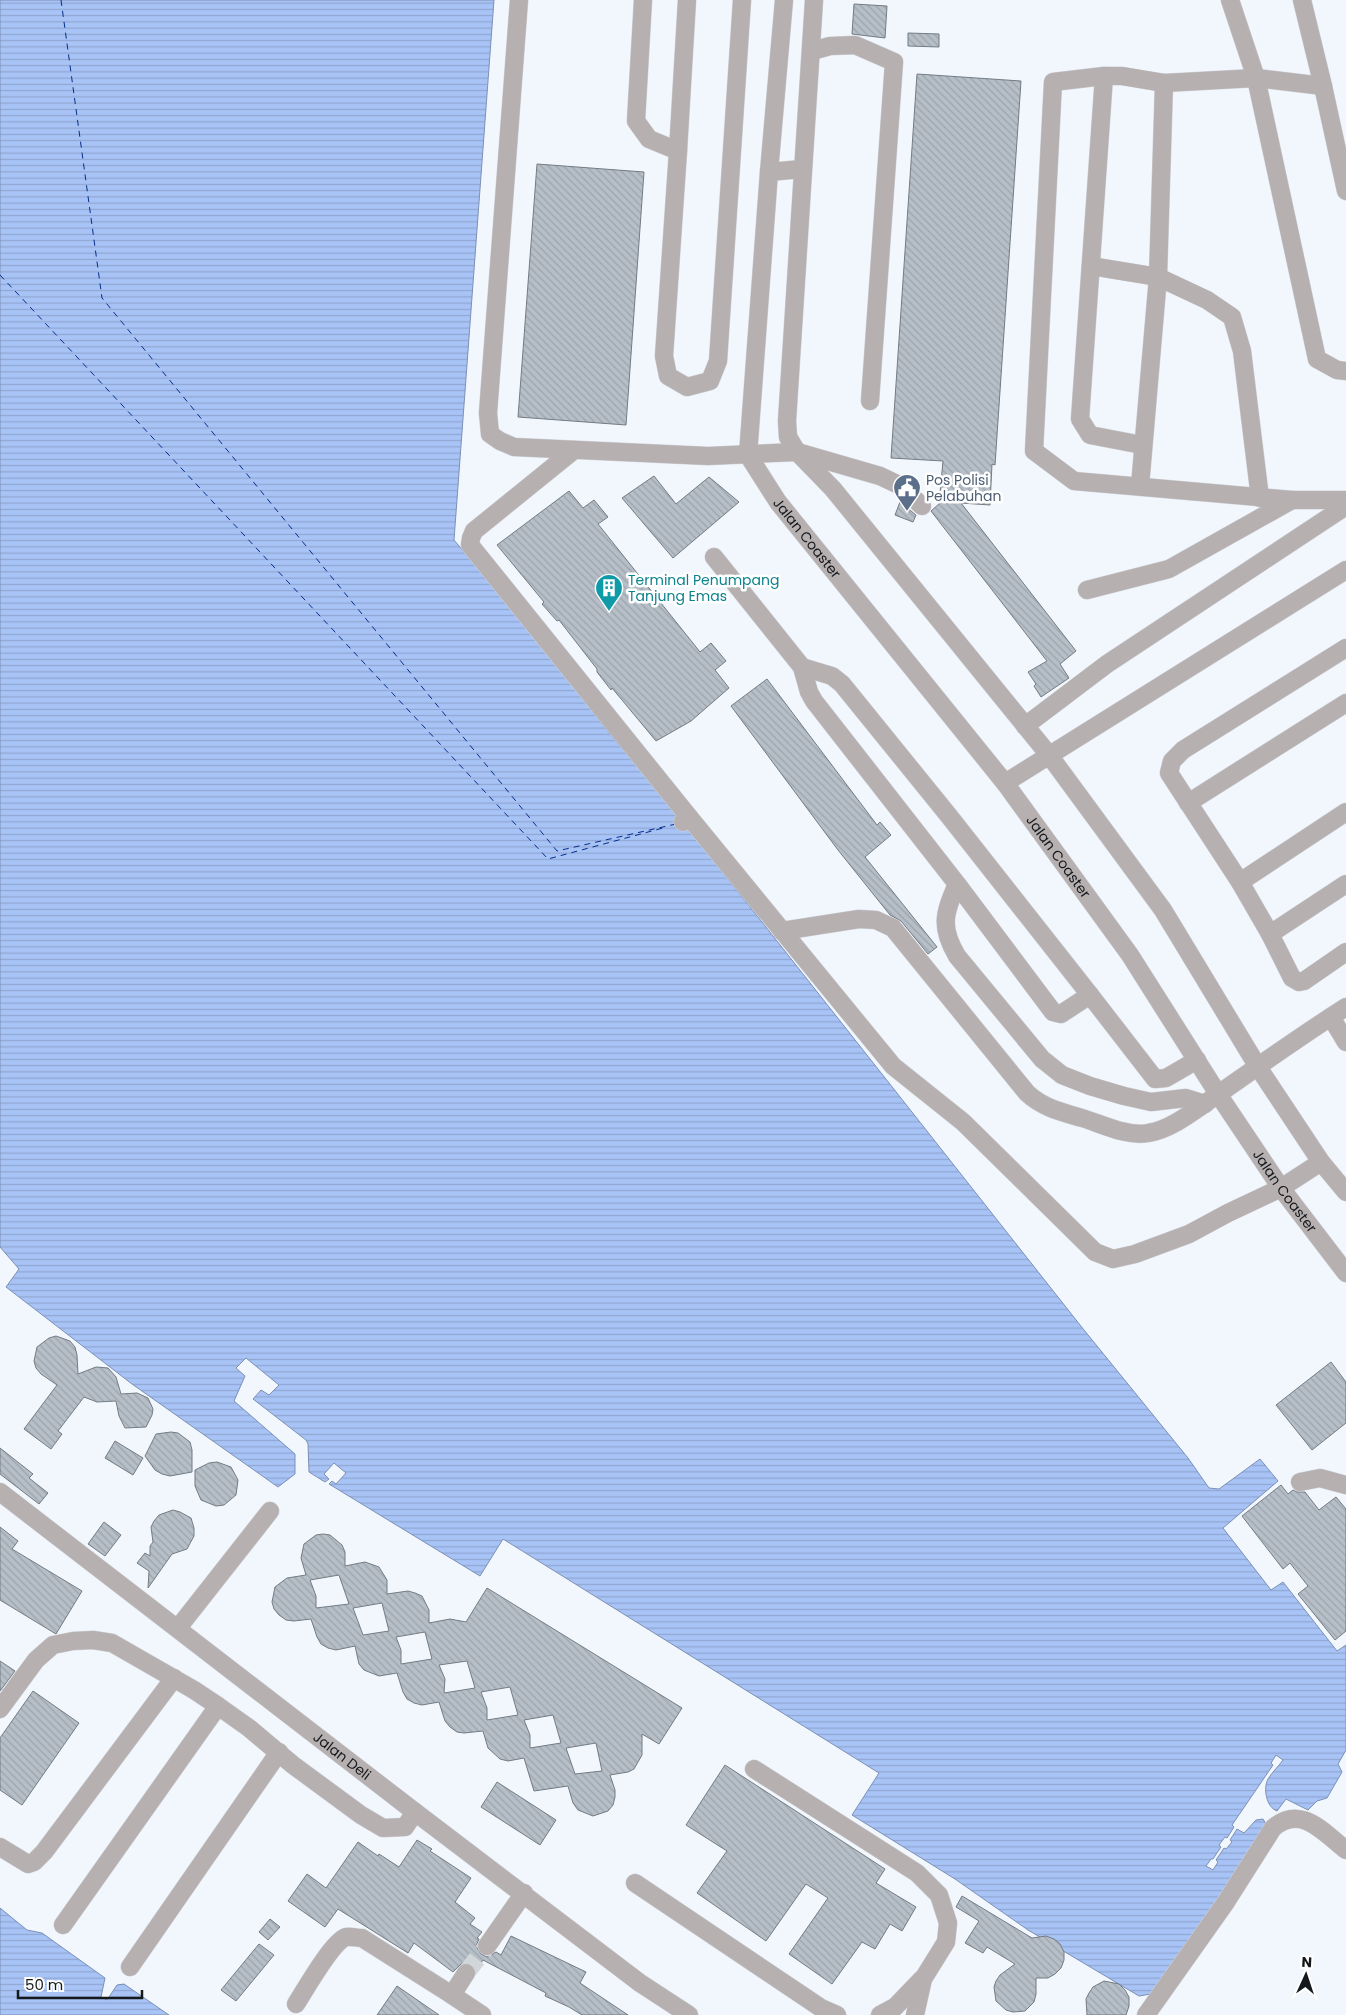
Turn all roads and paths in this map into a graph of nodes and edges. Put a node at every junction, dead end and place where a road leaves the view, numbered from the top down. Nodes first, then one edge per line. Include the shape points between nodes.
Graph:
1 (519, 0) edge
2 (643, 0) edge
3 (687, 0) edge
4 (742, 0) edge
5 (784, 0) edge
6 (814, 0) edge
7 (1230, 0) edge
8 (1302, 0) edge
9 (812, 51) junction
10 (1104, 76) junction
11 (1256, 78) junction
12 (1164, 83) junction
13 (1323, 86) junction
14 (678, 152) junction
15 (802, 169) junction
16 (768, 172) junction
17 (1346, 191) edge
18 (1090, 266) junction
19 (1158, 277) junction
20 (1346, 371) edge
21 (870, 402) dead end
22 (1142, 445) junction
23 (574, 450) junction
24 (797, 452) junction
25 (748, 455) junction
26 (1140, 486) junction
27 (1260, 498) junction
28 (1292, 500) junction
29 (1346, 500) edge
30 (922, 506) dead end
31 (1346, 506) edge
32 (714, 556) dead end
33 (1346, 570) edge
34 (1087, 590) dead end
35 (1346, 648) edge
36 (802, 667) junction
37 (1346, 703) edge
38 (1025, 726) junction
39 (1049, 755) junction
40 (1006, 783) junction
41 (1188, 803) junction
42 (1346, 812) edge
43 (1240, 882) junction
44 (957, 884) junction
45 (1346, 884) edge
46 (782, 931) junction
47 (1270, 934) junction
48 (1346, 952) edge
49 (1090, 995) junction
50 (1346, 1007) edge
51 (1331, 1017) junction
52 (1346, 1042) edge
53 (1197, 1060) junction
54 (1258, 1068) junction
55 (1211, 1099) junction
56 (1320, 1162) junction
57 (1281, 1188) junction
58 (1346, 1192) edge
59 (1346, 1273) edge
60 (1300, 1482) dead end
61 (1346, 1485) edge
62 (0, 1492) edge
63 (270, 1511) dead end
64 (178, 1628) junction
65 (174, 1678) junction
66 (218, 1706) junction
67 (0, 1709) edge
68 (279, 1752) junction
69 (754, 1769) dead end
70 (415, 1812) junction
71 (0, 1847) edge
72 (1346, 1850) edge
73 (635, 1883) dead end
74 (524, 1894) junction
75 (63, 1925) dead end
76 (487, 1946) tunnel mouth
77 (130, 1967) dead end
78 (466, 1973) tunnel mouth
79 (923, 1979) junction
80 (452, 1995) junction
81 (296, 2004) dead end
82 (482, 2015) edge
83 (689, 2015) edge
84 (837, 2015) edge
85 (880, 2015) edge
86 (916, 2015) edge
87 (1146, 2015) edge

1 - 23 lane via 488,413 490,434 514,448
2 - 14 lane via 636,121 649,139
3 - 14 lane
4 - 14 lane via 718,361 710,381 688,387 668,376 664,356
5 - 16 lane
6 - 9 lane
7 - 11 lane
8 - 13 lane
9 - 15 lane
9 - 21 lane via 855,45 894,62
10 - 12 lane
10 - 18 lane
10 - 26 lane via 1053,82 1034,451 1074,481
11 - 12 lane
11 - 13 lane
11 - 20 lane via 1317,359 1337,370
12 - 19 lane
13 - 17 lane
15 - 16 lane
15 - 24 lane via 787,421 788,437
16 - 25 lane
18 - 19 lane
18 - 22 lane via 1080,419 1090,435
19 - 22 lane
19 - 27 lane via 1207,300 1232,318 1242,351
22 - 26 lane
23 - 25 lane
23 - 46 lane via 474,531 470,544 686,820
24 - 25 lane
24 - 30 lane via 880,476 899,485
24 - 38 lane via 833,489
25 - 40 lane, Jalan Coaster via 778,502
26 - 27 lane
27 - 28 lane
28 - 29 lane
28 - 34 lane via 1168,569
31 - 38 lane via 1107,664
32 - 36 lane
33 - 39 lane
35 - 41 lane via 1183,750 1172,761 1168,773
36 - 44 lane via 814,701
36 - 49 lane via 832,676 842,684
37 - 41 lane
38 - 39 lane
39 - 40 lane
39 - 54 lane via 1163,910
40 - 53 lane, Jalan Coaster via 1130,955
41 - 43 lane
42 - 43 lane
43 - 47 lane
44 - 49 lane via 1053,1012 1061,1014
44 - 55 lane via 946,913 948,940 957,956 1042,1059 1062,1075 1124,1096 1151,1102
45 - 47 lane
46 - 55 lane via 859,919 876,920 893,928 1028,1094 1051,1109 1146,1134 1162,1130
46 - 57 lane via 893,1066 963,1122 1095,1252 1113,1259 1135,1254 1189,1234
47 - 48 lane via 1292,978 1299,982
49 - 53 lane via 1155,1079 1166,1078
50 - 51 lane
51 - 52 lane
51 - 54 lane
53 - 55 lane, Jalan Coaster
54 - 55 lane
54 - 56 lane
55 - 57 lane, Jalan Coaster
56 - 57 lane
56 - 58 lane
57 - 59 lane, Jalan Coaster
60 - 61 lane via 1320,1478
62 - 64 lane, Jalan Deli
63 - 64 lane
64 - 70 lane, Jalan Deli
65 - 66 lane
65 - 67 lane via 112,1643 73,1641 54,1645 36,1660
65 - 71 lane via 34,1862 28,1864
66 - 68 lane
66 - 75 lane
68 - 70 lane via 383,1828 405,1827
68 - 77 lane
69 - 79 lane via 917,1873 939,1895 948,1923 946,1942
70 - 74 lane, Jalan Deli
72 - 87 lane via 1311,1823 1292,1818 1281,1821 1273,1828 1226,1902
73 - 84 lane via 821,2008
74 - 76 lane
74 - 83 lane, Jalan Deli via 640,1983
78 - 80 lane
79 - 85 lane via 895,2007
79 - 86 lane
80 - 81 lane via 362,1938 347,1937 328,1954
80 - 82 lane

